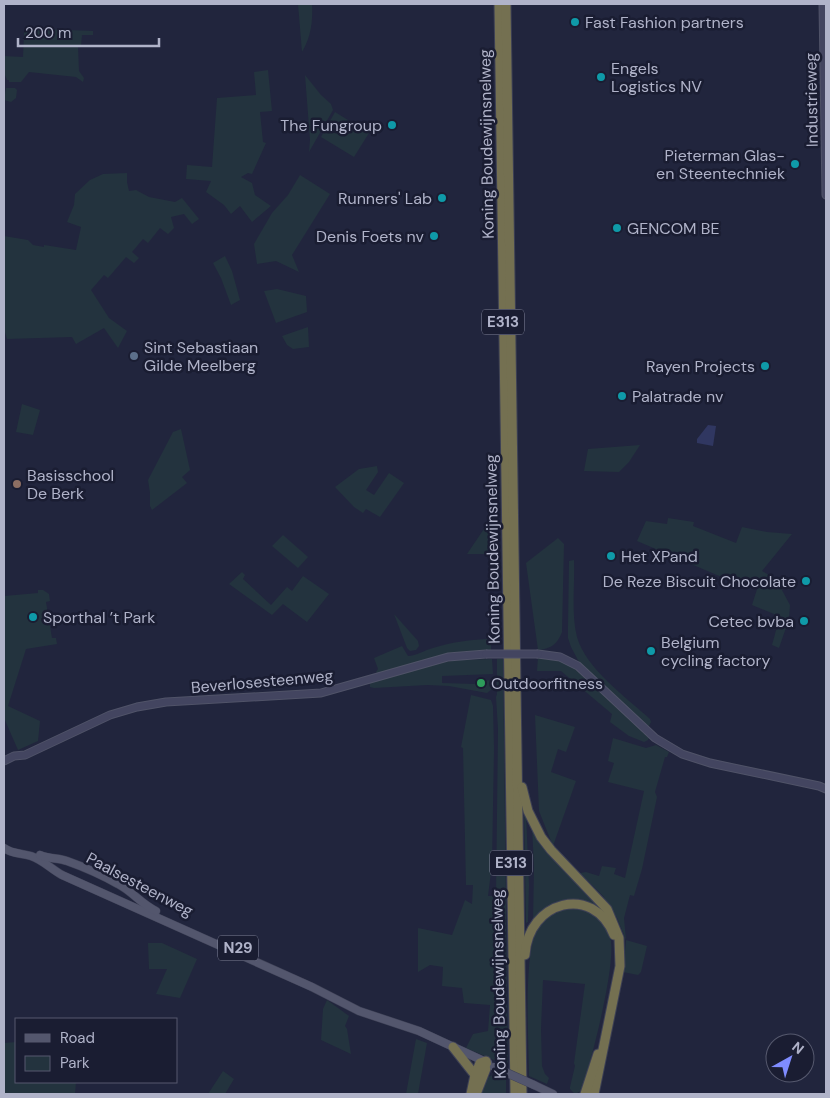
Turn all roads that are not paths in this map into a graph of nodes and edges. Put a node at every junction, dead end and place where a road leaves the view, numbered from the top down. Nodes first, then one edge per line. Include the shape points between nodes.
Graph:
1 (499, 4) edge
2 (506, 4) edge
3 (823, 4) edge
4 (826, 195) edge
5 (4, 761) edge
6 (518, 772) junction
7 (824, 787) edge
8 (4, 846) edge
9 (521, 1002) junction
10 (367, 1013) junction
11 (454, 1048) junction
12 (487, 1064) junction
13 (475, 1075) junction
14 (543, 1089) junction
15 (471, 1094) edge
16 (476, 1094) edge
17 (515, 1094) edge
18 (522, 1094) edge
19 (553, 1094) edge
20 (557, 1094) edge
21 (585, 1094) edge
22 (594, 1094) edge

1 - 17 highway, Koning Boudewijnsnelweg / E313
2 - 6 highway, Koning Boudewijnsnelweg / E313
3 - 4 street, Industrieweg
5 - 7 street, Beverlosesteenweg, bridge via 25,755 110,715 138,707 166,702 322,693 458,656 538,654 560,656 578,666 654,738 682,754
6 - 9 highway, Koning Boudewijnsnelweg / E313
6 - 22 highway via 528,811 541,837 607,909 619,938 620,966
8 - 10 main road, Paalsesteenweg / N29 via 14,853 47,863 62,875
8 - 10 main road, Paalsesteenweg / N29 via 68,861 113,881 148,908 320,986
9 - 18 highway, Koning Boudewijnsnelweg / E313
9 - 21 highway via 525,947 538,919 552,909 570,904 587,908 602,917 615,939 616,960 595,1065
10 - 11 main road, Paalsesteenweg / N29
11 - 12 main road, Paalsesteenweg / N29
11 - 13 highway
12 - 13 highway
12 - 14 main road, Paalsesteenweg / N29, bridge
12 - 16 highway
13 - 15 highway
14 - 19 main road, Paalsesteenweg / N29
14 - 20 main road, Paalsesteenweg / N29

